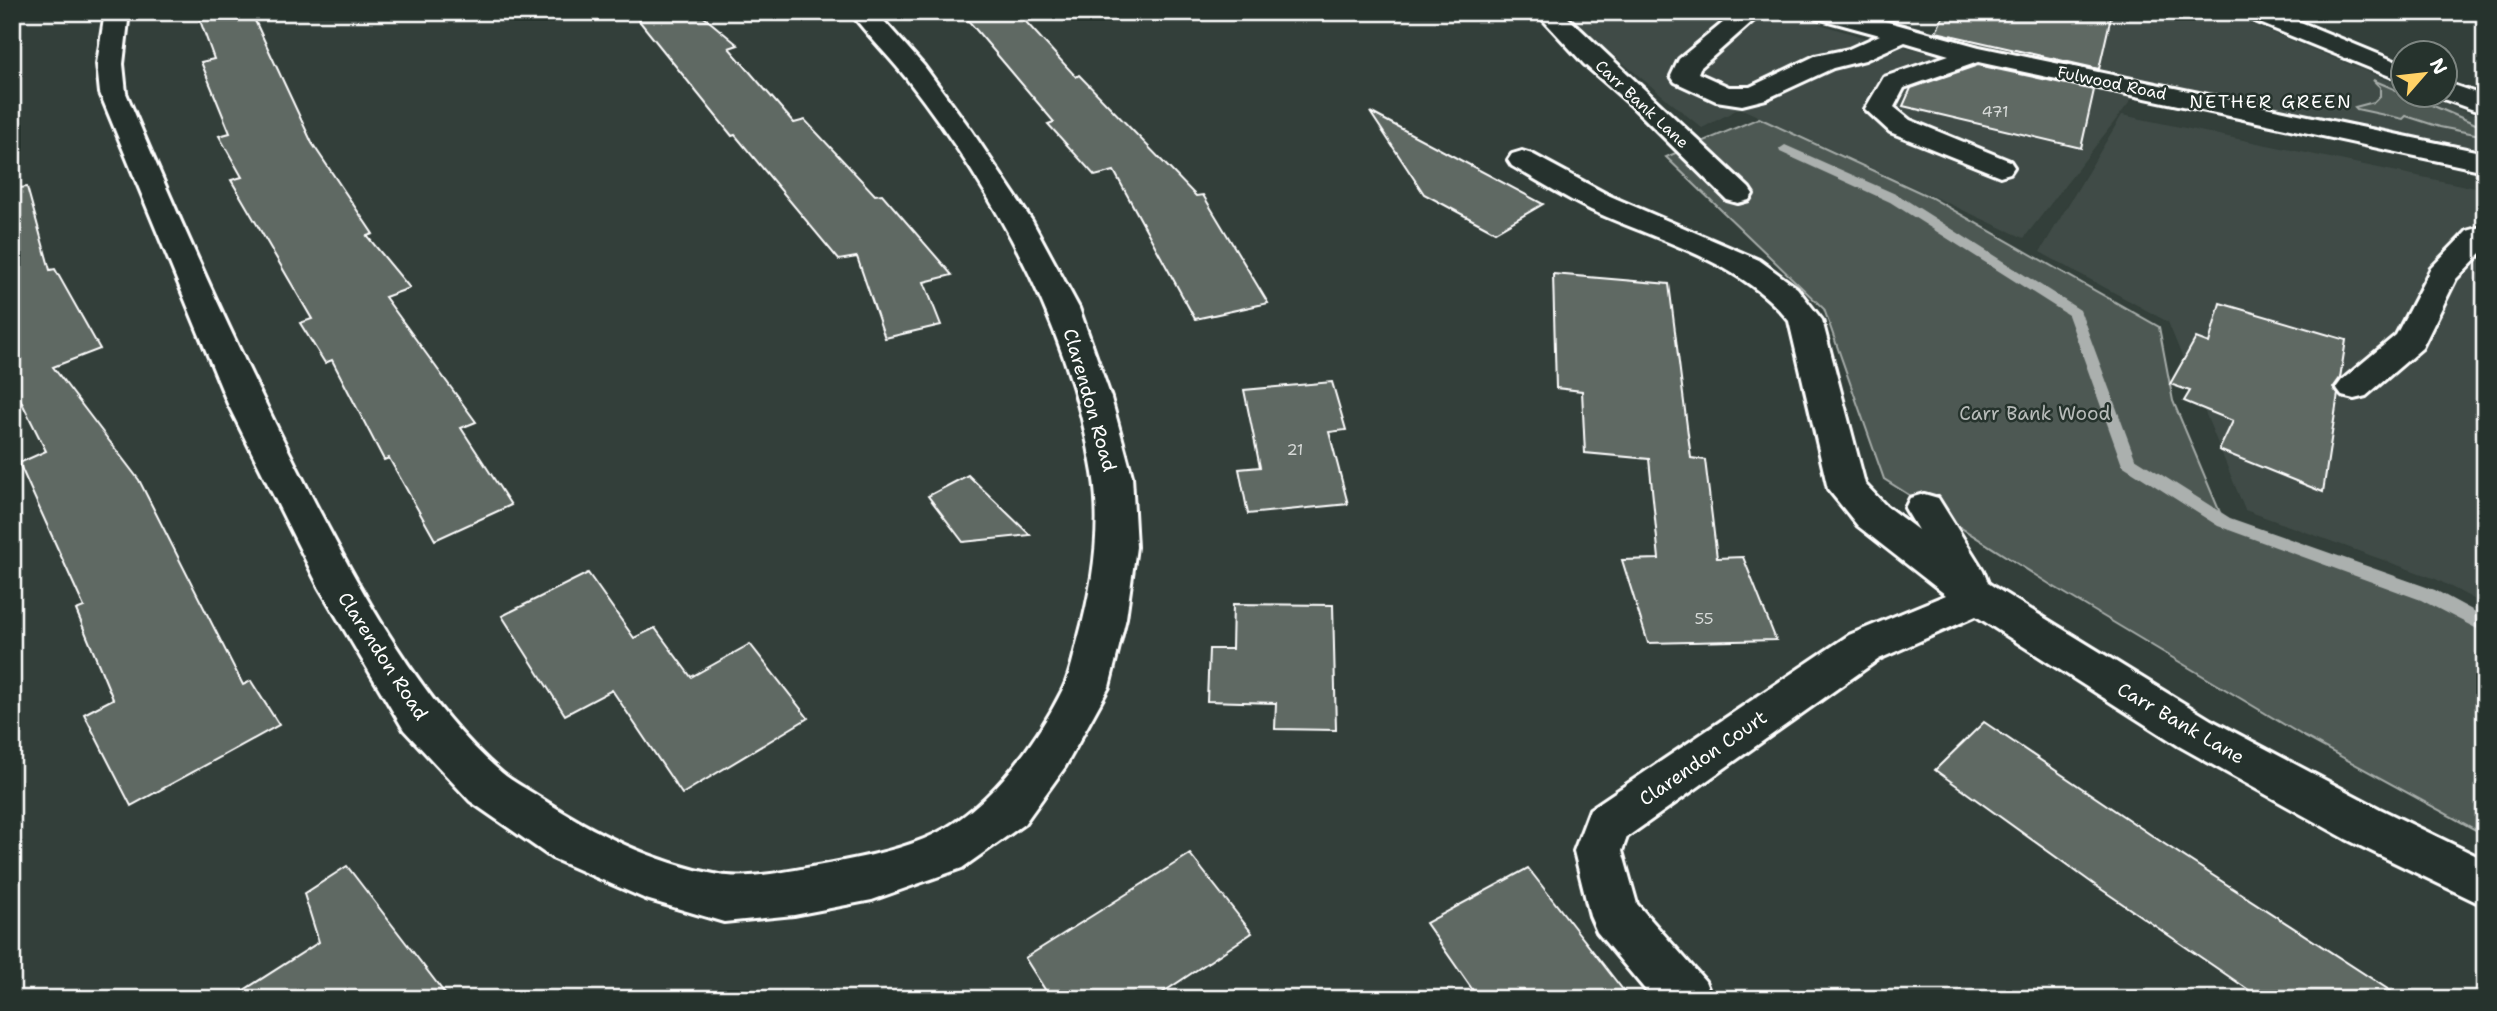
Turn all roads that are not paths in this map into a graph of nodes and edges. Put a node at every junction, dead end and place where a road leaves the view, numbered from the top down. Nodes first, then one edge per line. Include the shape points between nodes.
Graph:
1 (117, 12) edge
2 (862, 12) edge
3 (1548, 12) edge
4 (1751, 12) edge
5 (1823, 12) edge
6 (2254, 12) edge
7 (1900, 35) junction
8 (1976, 54) junction
9 (2388, 67) edge
10 (2458, 95) edge
11 (2485, 106) edge
12 (1522, 160) dead end
13 (2485, 162) edge
14 (2000, 167) dead end
15 (1738, 194) dead end
16 (2485, 235) edge
17 (2354, 388) dead end
18 (1924, 508) dead end
19 (1979, 598) junction
20 (2485, 884) edge
21 (1685, 999) edge

1 - 2 street, Clarendon Road via 110,64 113,93 138,155 252,416 339,587 420,717 486,787 569,844 646,877 724,899 794,893 872,878 945,853 1007,810 1049,754 1087,687 1105,618 1116,547 1113,476 1063,308 1017,221 957,130 915,72
3 - 15 street, Carr Bank Lane
4 - 7 street via 1688,65 1684,76 1730,97 1763,93 1825,61 1856,55
5 - 7 street, Fulwood Road
6 - 9 street
7 - 8 street, Fulwood Road
8 - 13 street, Fulwood Road
8 - 14 street via 1893,83 1879,109 1900,126
10 - 11 street
12 - 19 street via 1599,202 1748,267 1785,295 1805,320 1847,489 1872,516
16 - 17 street via 2442,275 2410,341
18 - 19 street, Carr Bank Lane
19 - 20 street, Carr Bank Lane via 2195,733
19 - 21 street, Clarendon Court via 1864,647 1607,824 1598,851 1615,916

